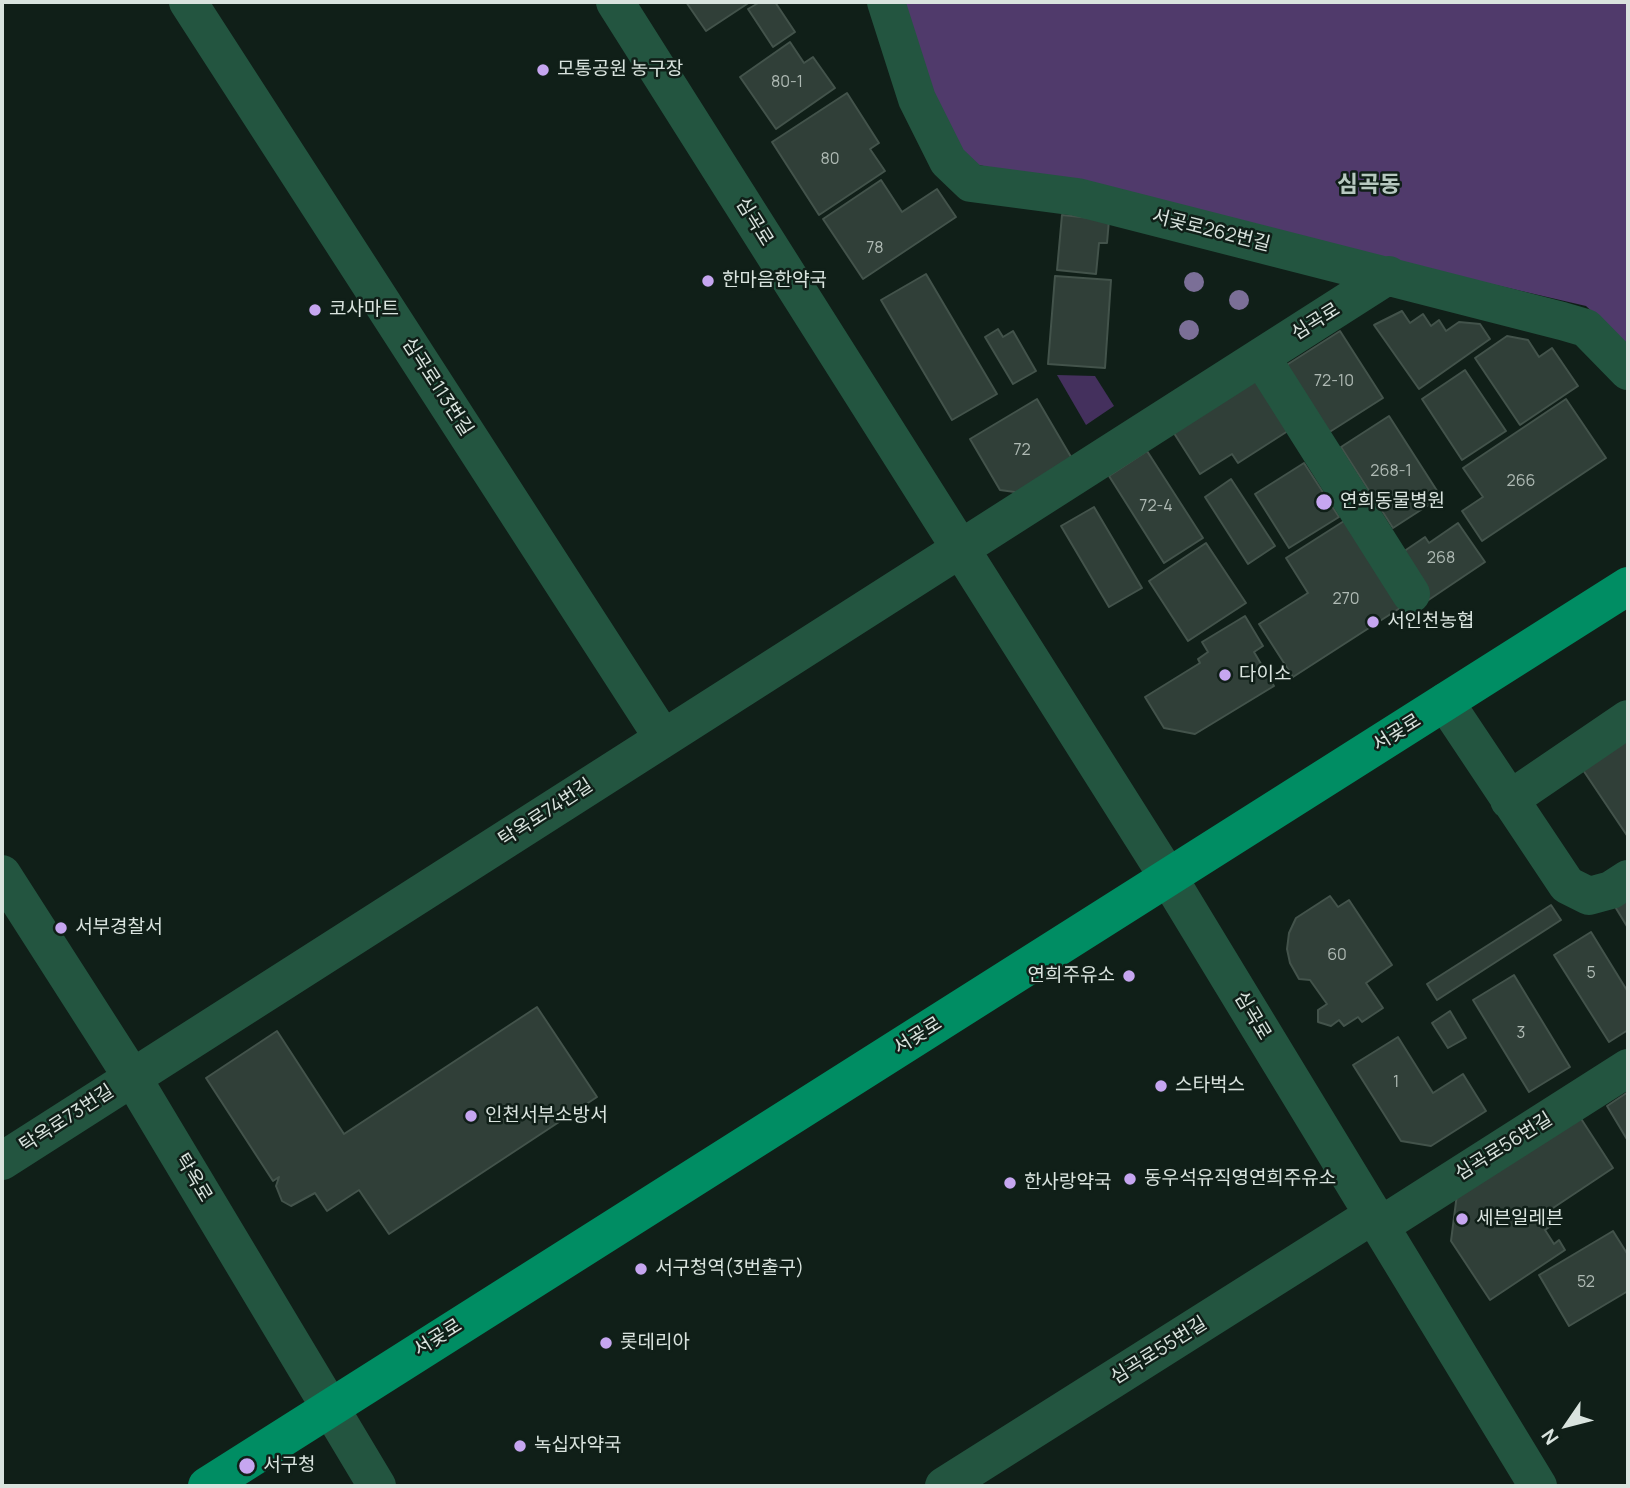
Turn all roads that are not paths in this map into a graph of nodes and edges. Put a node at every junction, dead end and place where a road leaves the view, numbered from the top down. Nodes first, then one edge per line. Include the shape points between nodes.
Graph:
1 (188, 2) edge
2 (615, 2) edge
3 (886, 2) edge
4 (1389, 275) junction
5 (1261, 356) junction
6 (1628, 371) edge
7 (960, 549) junction
8 (1628, 586) edge
9 (1411, 594) dead end
10 (1445, 702) junction
11 (1628, 719) edge
12 (663, 738) junction
13 (1509, 800) junction
14 (2, 874) edge
15 (1168, 877) junction
16 (1628, 879) edge
17 (1628, 1068) edge
18 (132, 1077) junction
19 (2, 1161) edge
20 (1376, 1221) junction
21 (329, 1407) junction
22 (207, 1486) edge
23 (377, 1486) edge
24 (944, 1486) edge
25 (1538, 1486) edge

1 - 12 street, 심곡로113번길
2 - 7 street, 심곡로
3 - 4 street, 서곶로262번길 via 918,99 948,161 971,183 1077,197
4 - 5 street, 심곡로
4 - 6 street, 서곶로262번길 via 1586,328
5 - 7 street, 심곡로
5 - 9 street
7 - 12 street, 탁옥로74번길
7 - 15 street, 심곡로
8 - 10 main road, 서곶로
10 - 13 street
10 - 15 main road, 서곶로
11 - 13 street
12 - 18 street, 탁옥로74번길
13 - 16 street via 1567,885 1589,896
14 - 18 street, 탁옥로
15 - 20 street, 심곡로
15 - 21 main road, 서곶로
17 - 20 street, 심곡로56번길
18 - 19 street, 탁옥로73번길
18 - 21 street, 탁옥로
20 - 24 street, 심곡로55번길
20 - 25 street, 심곡로
21 - 22 main road, 서곶로
21 - 23 street, 탁옥로

